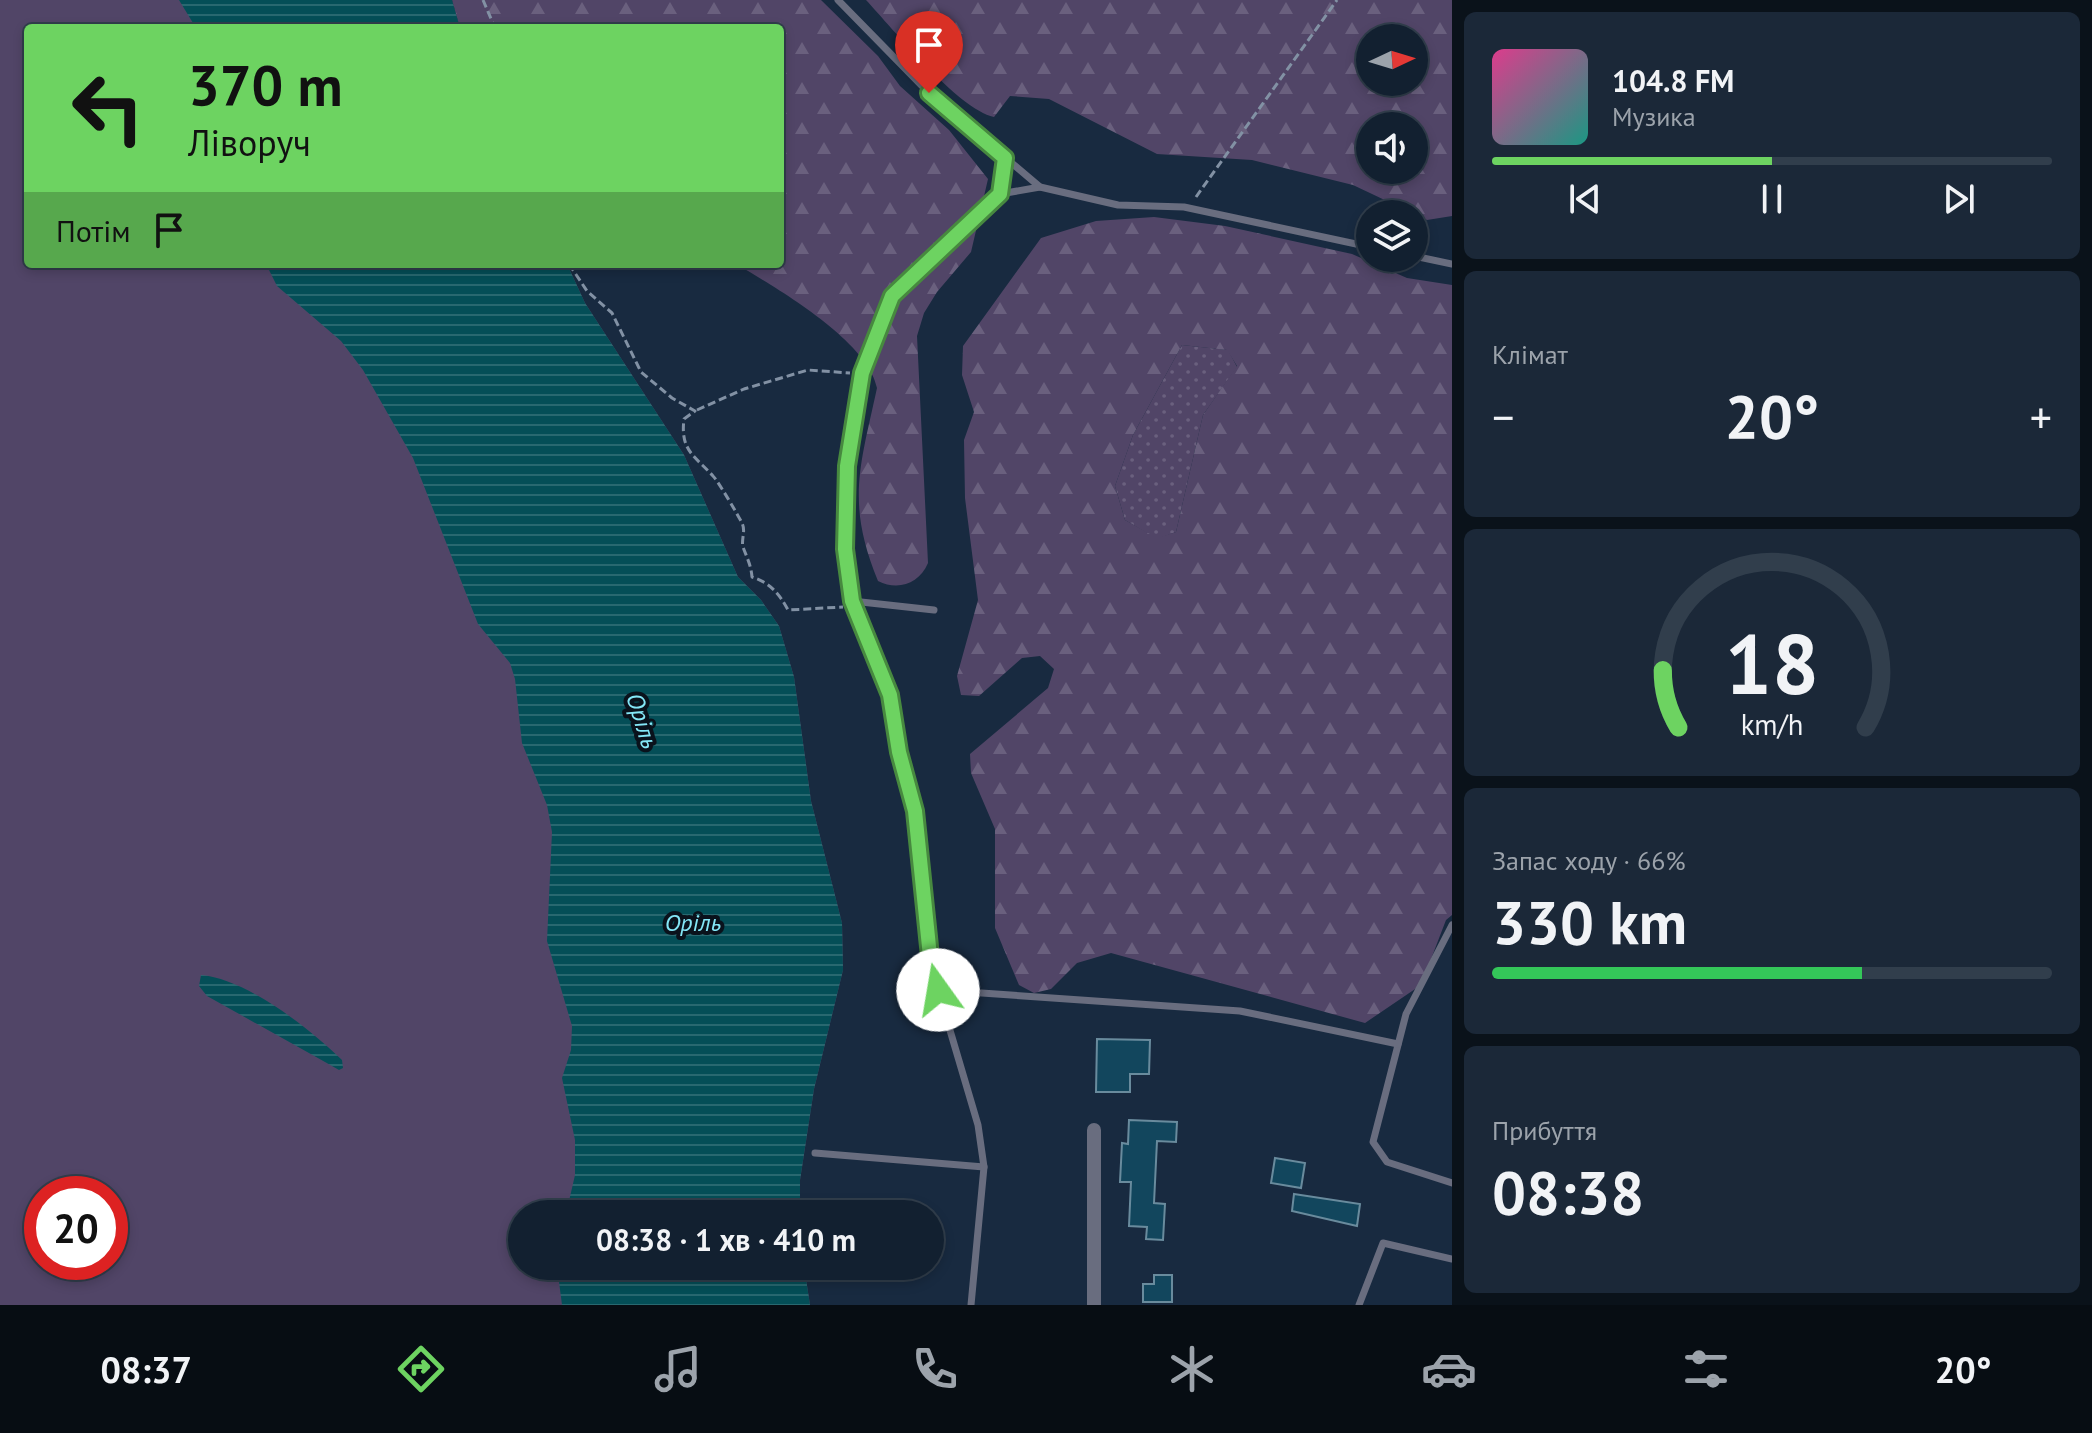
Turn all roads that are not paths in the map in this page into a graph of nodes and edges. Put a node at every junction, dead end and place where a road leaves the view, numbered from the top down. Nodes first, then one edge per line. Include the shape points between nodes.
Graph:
1 (838, 0) edge
2 (1005, 158) junction
3 (1040, 187) junction
4 (1000, 194) junction
5 (1356, 244) edge
6 (1428, 259) edge
7 (1452, 264) edge
8 (853, 604) junction
9 (934, 610) dead end
10 (1452, 925) edge
11 (938, 990) junction
12 (1398, 1044) junction
13 (1094, 1130) dead end
14 (815, 1153) dead end
15 (984, 1167) junction
16 (1452, 1183) edge
17 (1452, 1259) edge
18 (971, 1305) edge
19 (1094, 1305) edge
20 (1359, 1305) edge

1 - 2 lane via 929,93
2 - 3 lane
2 - 4 lane
3 - 4 lane
3 - 5 lane via 1118,205 1184,207
4 - 8 lane via 892,296 862,373 847,466 845,549
6 - 7 lane
8 - 9 lane
8 - 11 lane via 890,695 915,811
10 - 12 lane via 1406,1014
11 - 12 lane via 1240,1011
11 - 15 lane via 975,1113
12 - 16 lane via 1373,1142 1387,1162
13 - 19 street
14 - 15 lane
15 - 18 lane
17 - 20 lane via 1383,1243

